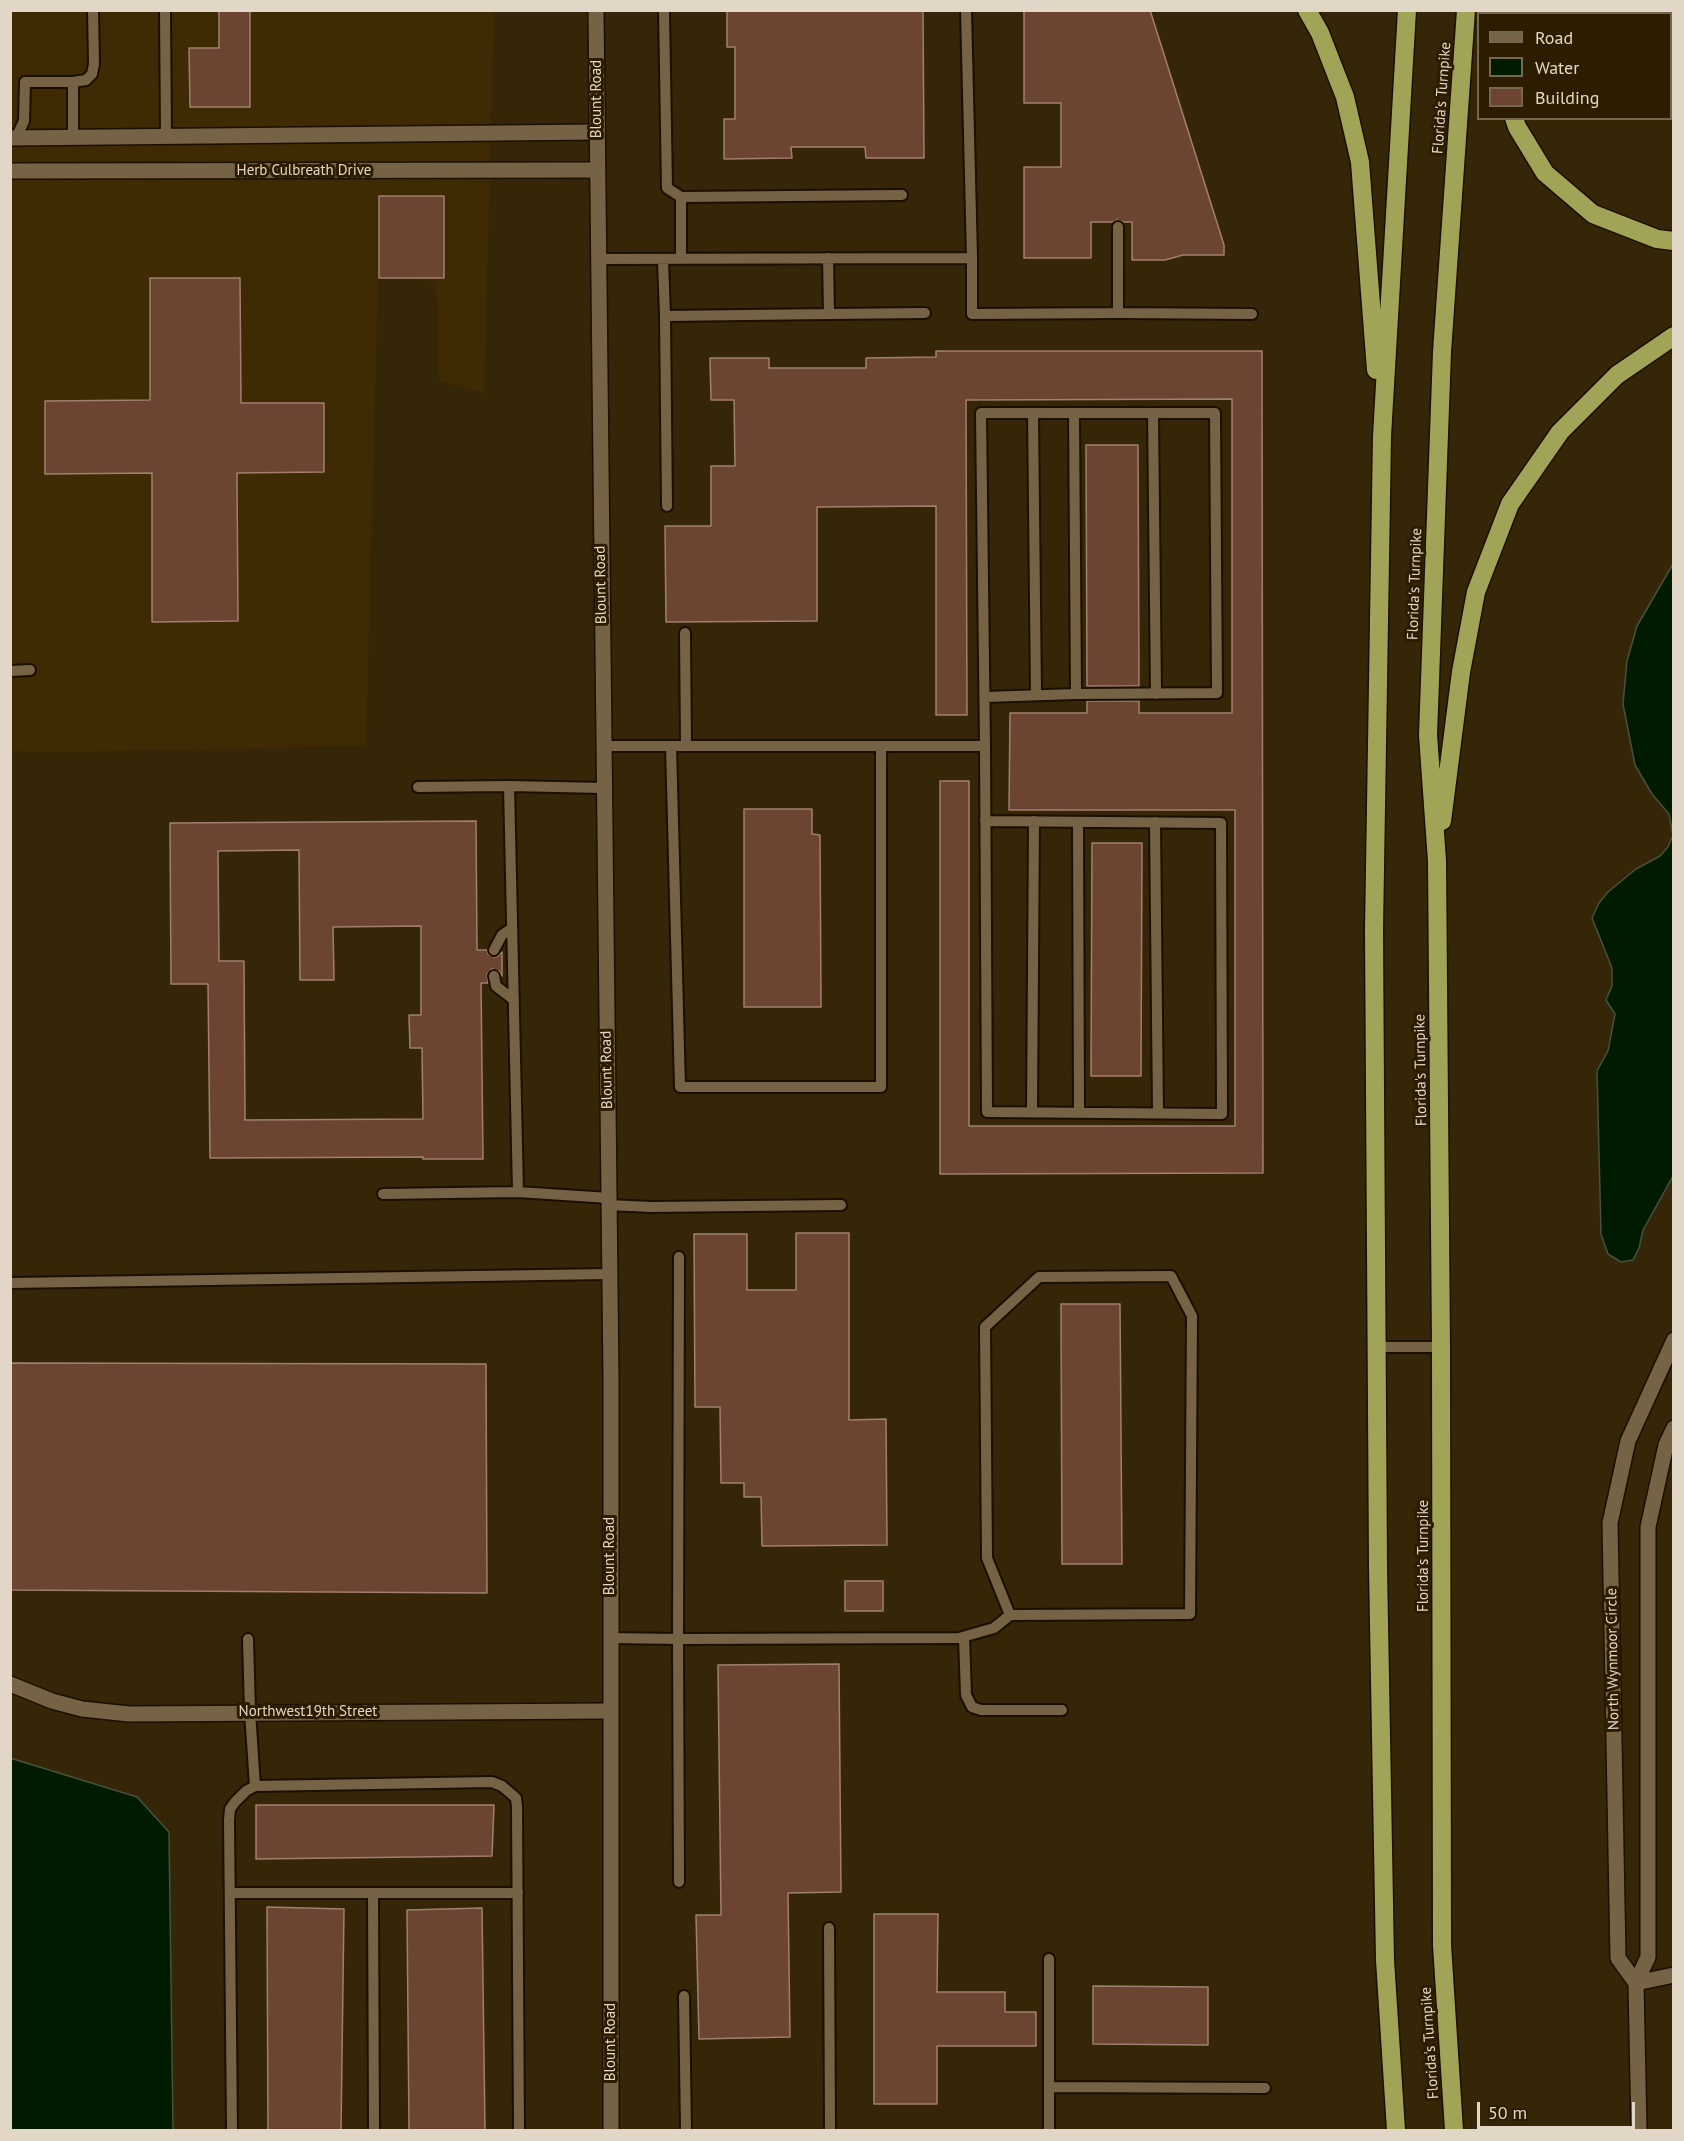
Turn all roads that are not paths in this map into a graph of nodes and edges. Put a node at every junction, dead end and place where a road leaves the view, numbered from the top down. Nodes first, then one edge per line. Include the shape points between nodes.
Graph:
1 (93, 10) edge
2 (165, 10) edge
3 (596, 10) edge
4 (664, 10) edge
5 (966, 10) edge
6 (1307, 10) edge
7 (1407, 10) edge
8 (1466, 10) edge
9 (73, 82) junction
10 (1515, 120) edge
11 (597, 132) junction
12 (166, 136) junction
13 (73, 137) junction
14 (13, 138) edge
15 (597, 170) junction
16 (10, 171) edge
17 (902, 195) dead end
18 (681, 197) junction
19 (1118, 227) dead end
20 (1674, 241) edge
21 (828, 258) junction
22 (972, 258) junction
23 (681, 259) junction
24 (598, 260) junction
25 (663, 260) junction
26 (925, 313) dead end
27 (1118, 313) junction
28 (829, 314) junction
29 (1252, 314) dead end
30 (665, 316) junction
31 (1674, 336) edge
32 (1033, 413) junction
33 (1074, 413) junction
34 (1153, 413) junction
35 (1382, 436) junction
36 (667, 506) dead end
37 (685, 633) dead end
38 (30, 670) dead end
39 (10, 671) edge
40 (1076, 694) junction
41 (1156, 694) junction
42 (1036, 695) junction
43 (985, 697) junction
44 (603, 746) junction
45 (671, 746) junction
46 (686, 746) junction
47 (881, 746) junction
48 (984, 746) junction
49 (509, 786) junction
50 (418, 787) dead end
51 (603, 788) junction
52 (985, 821) junction
53 (1034, 821) junction
54 (1078, 822) junction
55 (1155, 822) junction
56 (1437, 861) junction
57 (512, 928) junction
58 (494, 950) dead end
59 (494, 976) dead end
60 (514, 1000) junction
61 (1032, 1112) junction
62 (1079, 1112) junction
63 (1158, 1113) junction
64 (518, 1192) junction
65 (383, 1194) dead end
66 (608, 1201) junction
67 (841, 1205) dead end
68 (679, 1257) dead end
69 (609, 1274) junction
70 (10, 1283) edge
71 (1674, 1341) edge
72 (1377, 1347) junction
73 (1441, 1347) junction
74 (1674, 1428) edge
75 (1010, 1615) junction
76 (964, 1636) junction
77 (610, 1638) junction
78 (248, 1639) dead end
79 (678, 1639) junction
80 (10, 1684) edge
81 (1062, 1710) dead end
82 (610, 1711) junction
83 (250, 1712) junction
84 (255, 1786) junction
85 (679, 1882) dead end
86 (230, 1893) junction
87 (374, 1893) junction
88 (518, 1893) junction
89 (829, 1928) dead end
90 (1049, 1959) dead end
91 (1674, 1975) edge
92 (1636, 1983) junction
93 (684, 1996) dead end
94 (1049, 2087) junction
95 (1265, 2088) dead end
96 (232, 2130) edge
97 (374, 2130) edge
98 (519, 2130) edge
99 (611, 2130) edge
100 (686, 2130) edge
101 (830, 2130) edge
102 (1049, 2130) edge
103 (1396, 2130) edge
104 (1454, 2130) edge
105 (1639, 2130) edge

1 - 9 lane via 92,74 86,80
2 - 12 lane
3 - 11 street, Blount Road
4 - 18 lane via 667,188
5 - 22 lane
6 - 35 highway via 1344,97 1360,162
7 - 35 highway
8 - 56 highway, Florida's Turnpike via 1442,352 1433,579 1428,735
9 - 13 lane
9 - 14 lane via 25,82 24,121
10 - 20 highway via 1545,173 1593,213 1658,239
11 - 12 street
11 - 15 street, Blount Road
12 - 13 street
13 - 14 street
15 - 16 street, Herb Culbreath Drive
15 - 24 street, Blount Road
17 - 18 lane
18 - 23 lane
19 - 27 lane
21 - 22 lane
21 - 23 lane
21 - 28 lane
22 - 27 lane via 972,314
23 - 25 lane
24 - 25 lane
24 - 44 street, Blount Road
25 - 30 lane
26 - 28 lane
27 - 29 lane
28 - 30 lane
30 - 36 lane
31 - 56 highway via 1617,375 1560,432 1510,504 1476,592 1461,672
32 - 33 lane
32 - 42 lane
32 - 43 lane via 981,413
33 - 34 lane
33 - 40 lane
34 - 41 lane
34 - 41 lane via 1215,413 1217,693
35 - 72 highway via 1374,930
37 - 46 lane
38 - 39 lane
40 - 41 lane
40 - 42 lane
42 - 43 lane
43 - 48 lane
44 - 45 lane
44 - 51 street, Blount Road
45 - 46 lane
45 - 47 lane via 680,1087 881,1087
46 - 47 lane
47 - 48 lane
48 - 52 lane
49 - 50 lane
49 - 51 lane
49 - 57 lane
51 - 66 street, Blount Road
52 - 53 lane
52 - 61 lane via 987,1112
53 - 54 lane
53 - 61 lane
54 - 55 lane
54 - 62 lane
55 - 63 lane
55 - 63 lane via 1221,823 1222,1114
56 - 73 highway, Florida's Turnpike
57 - 58 lane via 502,935
57 - 60 lane
59 - 60 lane via 496,986
60 - 64 lane
61 - 62 lane
62 - 63 lane
64 - 65 lane
64 - 66 lane
66 - 67 lane
66 - 69 street, Blount Road
68 - 79 lane
69 - 70 lane
69 - 77 street, Blount Road
71 - 92 street, North Wynmoor Circle via 1628,1441 1610,1523 1618,1958
72 - 73 lane
72 - 103 highway via 1385,1948
73 - 104 highway, Florida's Turnpike via 1442,1945
74 - 92 street via 1666,1445 1648,1527 1648,1957
75 - 75 lane via 1190,1614 1192,1316 1171,1276 1039,1277 985,1328 987,1558
75 - 76 lane via 994,1628
76 - 79 lane
76 - 81 lane via 966,1695 972,1707
77 - 79 lane
77 - 82 street, Blount Road
78 - 83 lane
79 - 85 lane
80 - 83 street, Northwest19th Street via 52,1701 105,1712
82 - 83 street, Northwest19th Street
82 - 99 street, Blount Road
83 - 84 lane
84 - 86 lane via 230,1809
84 - 88 lane via 492,1782 502,1786 516,1798
86 - 87 lane
86 - 96 lane
87 - 88 lane
87 - 97 lane
88 - 98 lane
89 - 101 lane
90 - 94 lane
91 - 92 street
92 - 105 street
93 - 100 lane
94 - 95 lane
94 - 102 lane

